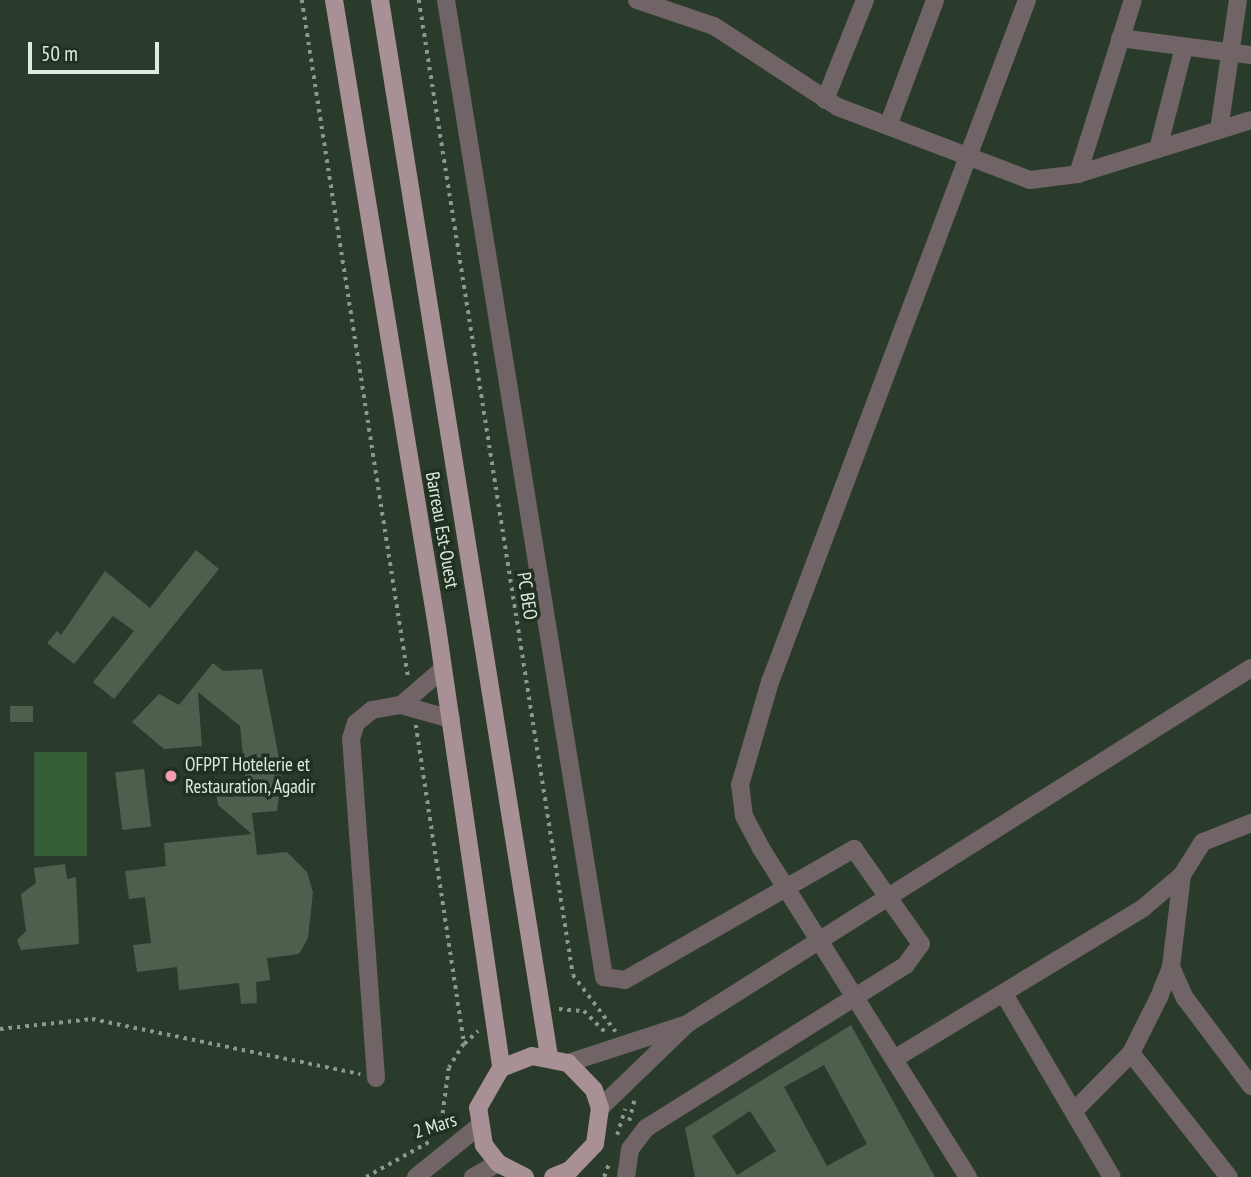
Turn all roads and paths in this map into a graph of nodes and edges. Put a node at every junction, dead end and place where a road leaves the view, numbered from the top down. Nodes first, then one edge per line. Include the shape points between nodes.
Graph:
1 (302, 0) edge
2 (334, 0) edge
3 (380, 0) edge
4 (419, 0) edge
5 (446, 0) edge
6 (637, 0) edge
7 (865, 0) edge
8 (935, 0) edge
9 (1133, 0) edge
10 (1238, 0) edge
11 (1023, 1) edge
12 (1120, 38) junction
13 (1185, 47) junction
14 (1230, 53) junction
15 (1251, 55) edge
16 (825, 100) junction
17 (1251, 120) edge
18 (888, 126) junction
19 (1219, 130) junction
20 (1158, 149) junction
21 (968, 151) junction
22 (1078, 174) junction
23 (443, 668) junction
24 (1251, 668) edge
25 (408, 703) junction
26 (451, 719) junction
27 (1251, 823) edge
28 (1182, 875) junction
29 (786, 888) junction
30 (892, 897) junction
31 (820, 941) junction
32 (1171, 967) junction
33 (1004, 994) junction
34 (857, 997) junction
35 (542, 1008) junction
36 (687, 1024) junction
37 (0, 1029) edge
38 (619, 1043) junction
39 (1131, 1053) junction
40 (549, 1056) junction
41 (894, 1059) junction
42 (568, 1063) junction
43 (501, 1068) junction
44 (631, 1076) junction
45 (376, 1077) joint
46 (1251, 1086) edge
47 (600, 1108) junction
48 (1077, 1108) junction
49 (478, 1127) junction
50 (625, 1137) dead end
51 (440, 1138) junction
52 (616, 1139) dead end
53 (612, 1151) dead end
54 (443, 1157) junction
55 (512, 1172) edge
56 (570, 1174) edge
57 (366, 1177) edge
58 (416, 1177) edge
59 (473, 1177) edge
60 (553, 1177) edge
61 (604, 1177) edge
62 (626, 1177) edge
63 (968, 1177) edge
64 (1112, 1177) edge
65 (1229, 1177) edge

1 - 25 path
2 - 23 main road, Barreau Est-Ouest
3 - 35 main road, Barreau Est-Ouest
4 - 38 path, PC BEO via 573,975
5 - 29 street via 604,977 625,980
6 - 16 street via 714,26
7 - 16 street
8 - 18 street
9 - 12 street
10 - 14 street
11 - 21 street
12 - 13 street
12 - 22 street
13 - 14 street
13 - 20 street
14 - 15 street
14 - 19 street
16 - 18 street
17 - 19 street
18 - 21 street
19 - 20 street
20 - 22 street
21 - 22 street via 1030,180
21 - 29 street via 742,767 744,816
23 - 25 street
23 - 26 main road, Barreau Est-Ouest
24 - 30 street
25 - 26 street
25 - 45 street via 362,715 351,738
25 - 51 path via 464,1044 449,1068
26 - 43 main road, Barreau Est-Ouest
27 - 28 street via 1203,842
28 - 32 street
28 - 33 street via 1143,908
29 - 30 street via 854,849
29 - 31 street
30 - 31 street
30 - 34 street via 920,950
31 - 34 street
31 - 36 street
32 - 39 street
32 - 46 street via 1185,998
33 - 41 street
33 - 48 street
34 - 41 street
34 - 62 street via 646,1128 630,1149
35 - 38 path via 584,1011
35 - 40 main road, Barreau Est-Ouest
36 - 38 street
36 - 44 street
37 - 45 path via 92,1019
38 - 42 street
39 - 48 street
39 - 65 street
40 - 42 main road
40 - 43 main road
41 - 63 street
42 - 47 main road via 594,1090
43 - 49 main road via 482,1093
44 - 47 street
44 - 50 path via 638,1083
44 - 52 path
47 - 56 main road via 595,1144
48 - 64 street
49 - 51 path, 2 Mars
49 - 54 street
49 - 55 main road
51 - 54 path
51 - 57 path, 2 Mars via 415,1146
53 - 61 path
54 - 58 street
55 - 59 street
56 - 60 main road

